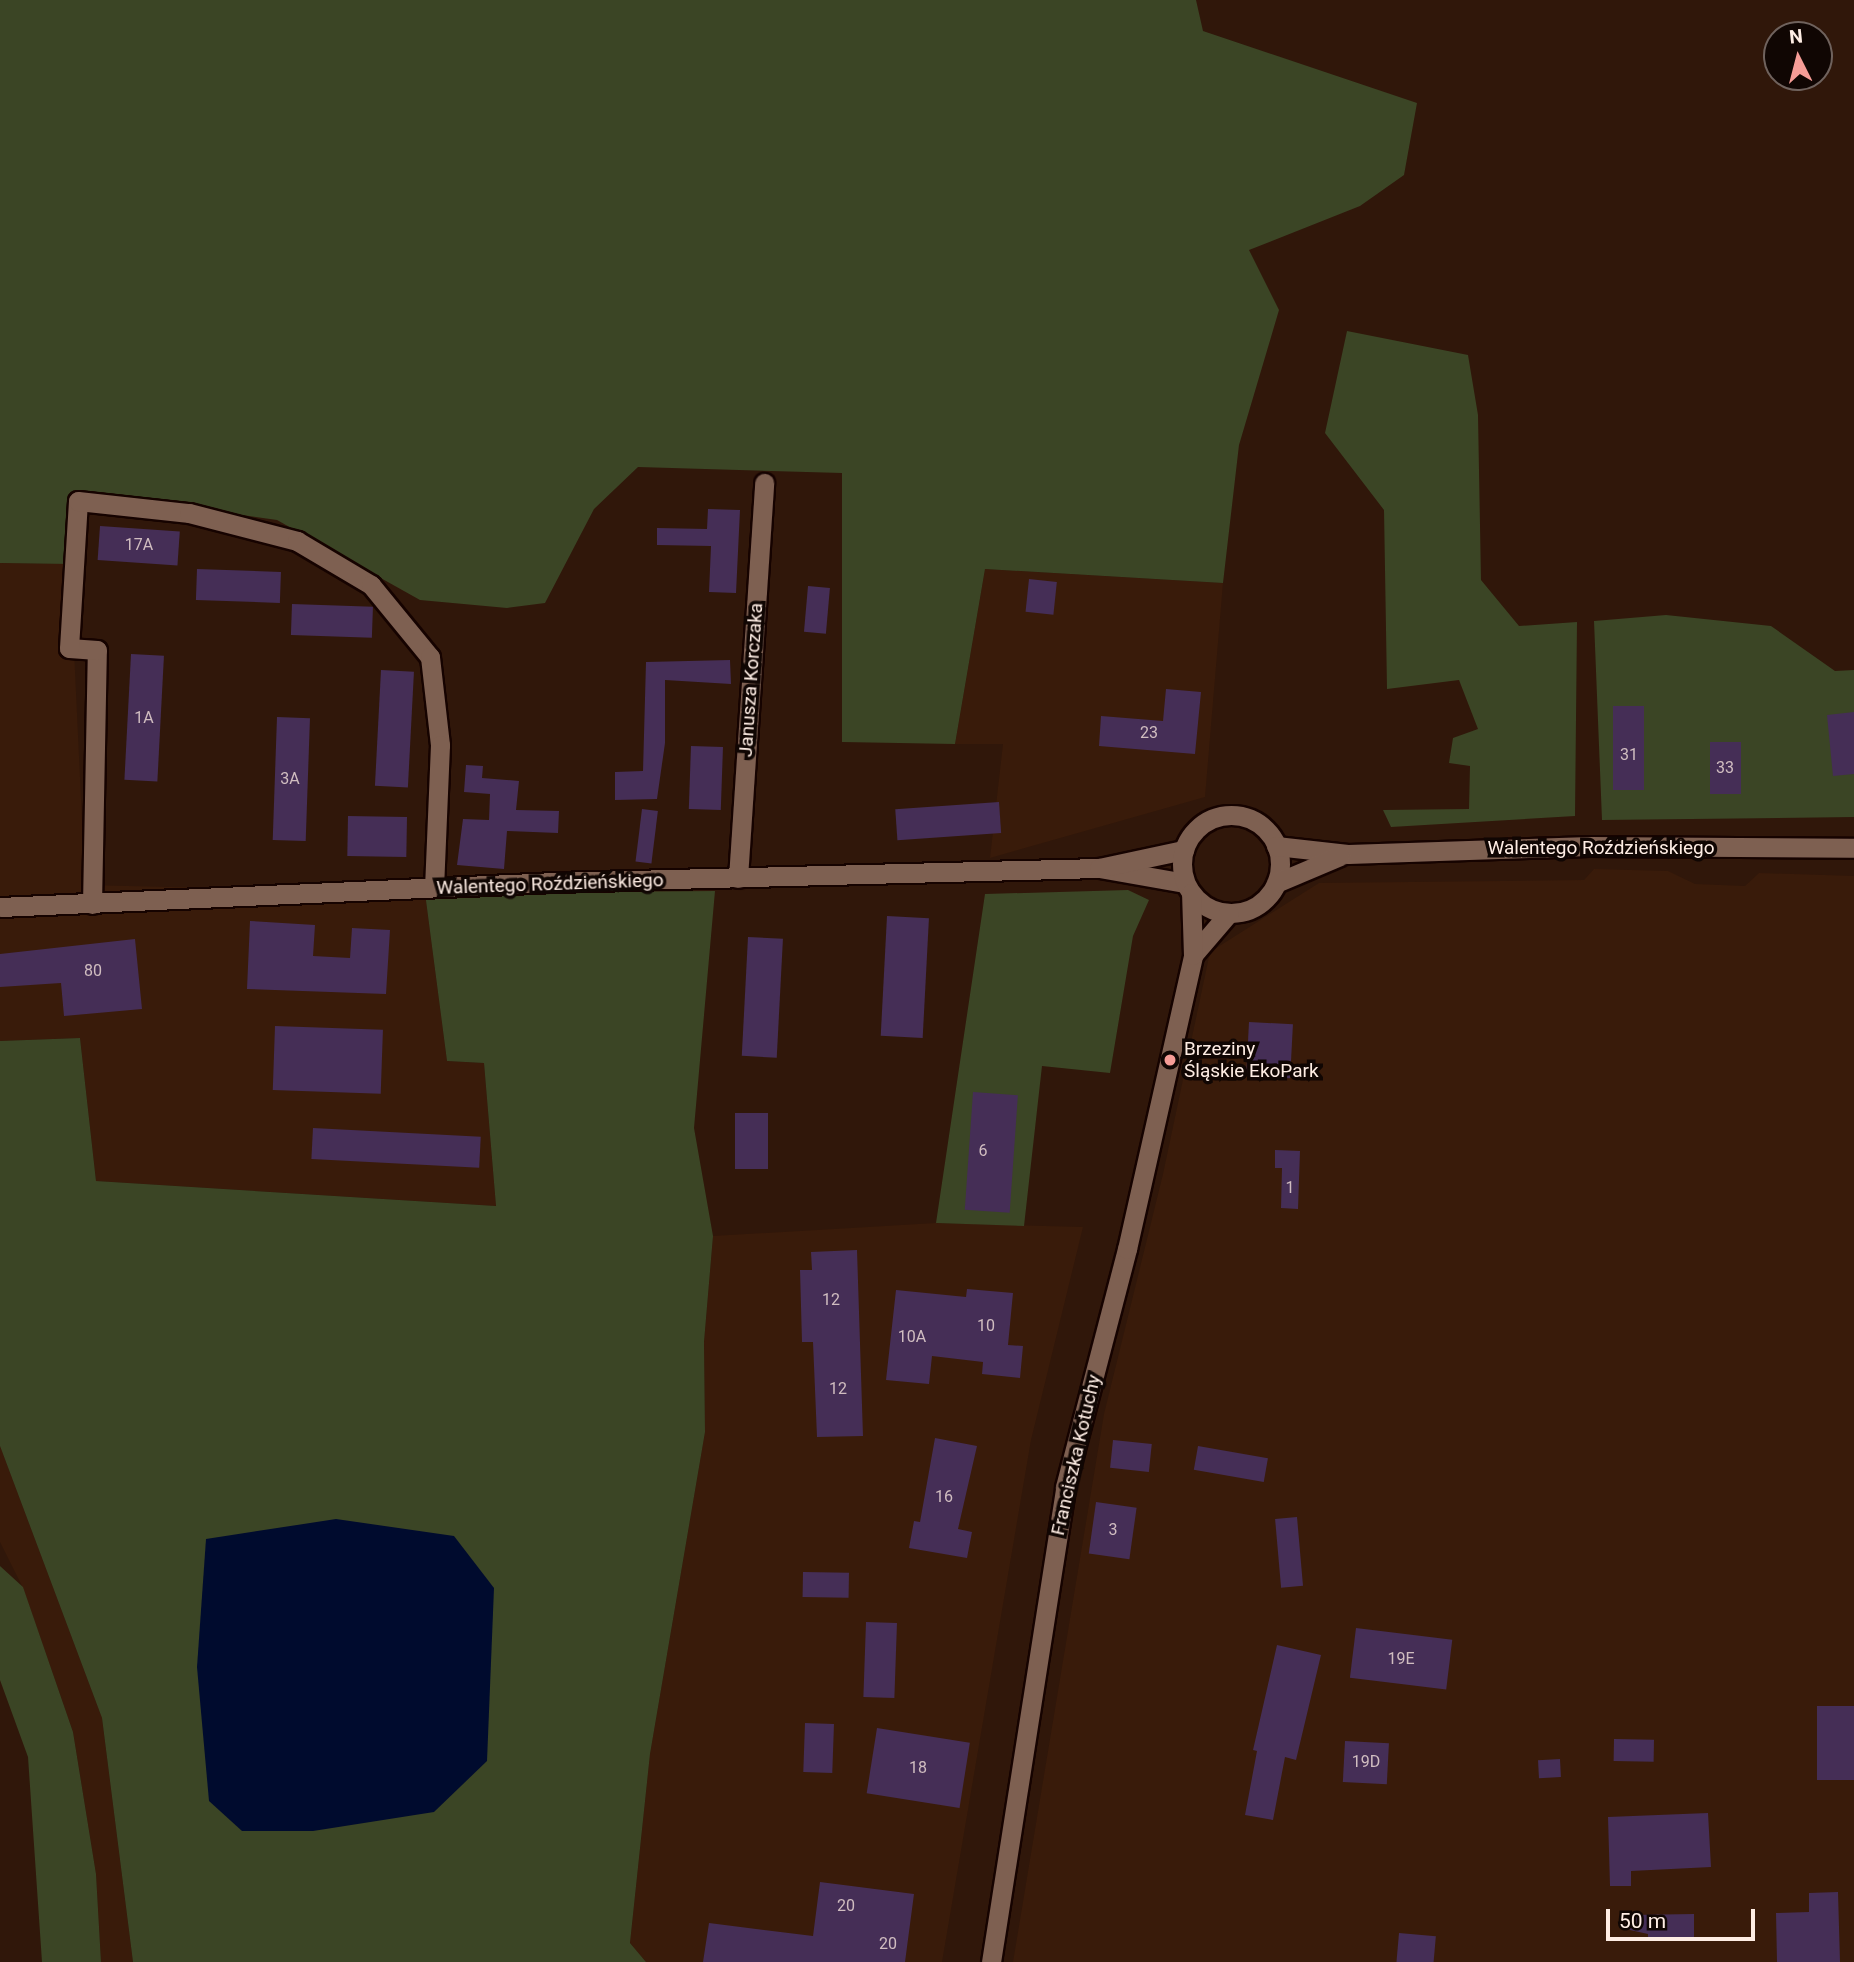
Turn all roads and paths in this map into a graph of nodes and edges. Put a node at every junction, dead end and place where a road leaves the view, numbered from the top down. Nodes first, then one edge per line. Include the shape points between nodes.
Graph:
1 (764, 483) dead end
2 (1276, 846) junction
3 (1854, 848) edge
4 (1184, 850) junction
5 (1348, 854) junction
6 (1099, 868) junction
7 (738, 878) junction
8 (1276, 883) junction
9 (434, 887) junction
10 (1188, 888) junction
11 (92, 904) junction
12 (0, 907) edge
13 (1229, 913) junction
14 (1193, 955) junction
15 (991, 1962) edge

1 - 7 street, Janusza Korczaka
2 - 4 street via 1250,819 1224,816 1199,827
2 - 5 street, Walentego Roździeńskiego
2 - 8 street via 1280,868
3 - 5 street, Walentego Roździeńskiego via 1589,846
4 - 6 street, Walentego Roździeńskiego
4 - 10 street
5 - 8 street, Walentego Roździeńskiego
6 - 7 street, Walentego Roździeńskiego
6 - 10 street, Walentego Roździeńskiego
7 - 9 street, Walentego Roździeńskiego
8 - 13 street via 1257,906
9 - 11 street, Walentego Roździeńskiego
9 - 11 street via 440,745 430,657 371,585 296,541 189,513 78,501 69,648 97,650
10 - 13 street via 1201,904
10 - 14 street, Franciszka Kotuchy
11 - 12 street, Walentego Roździeńskiego
13 - 14 street, Franciszka Kotuchy
14 - 15 street, Franciszka Kotuchy via 1127,1249 1065,1487

